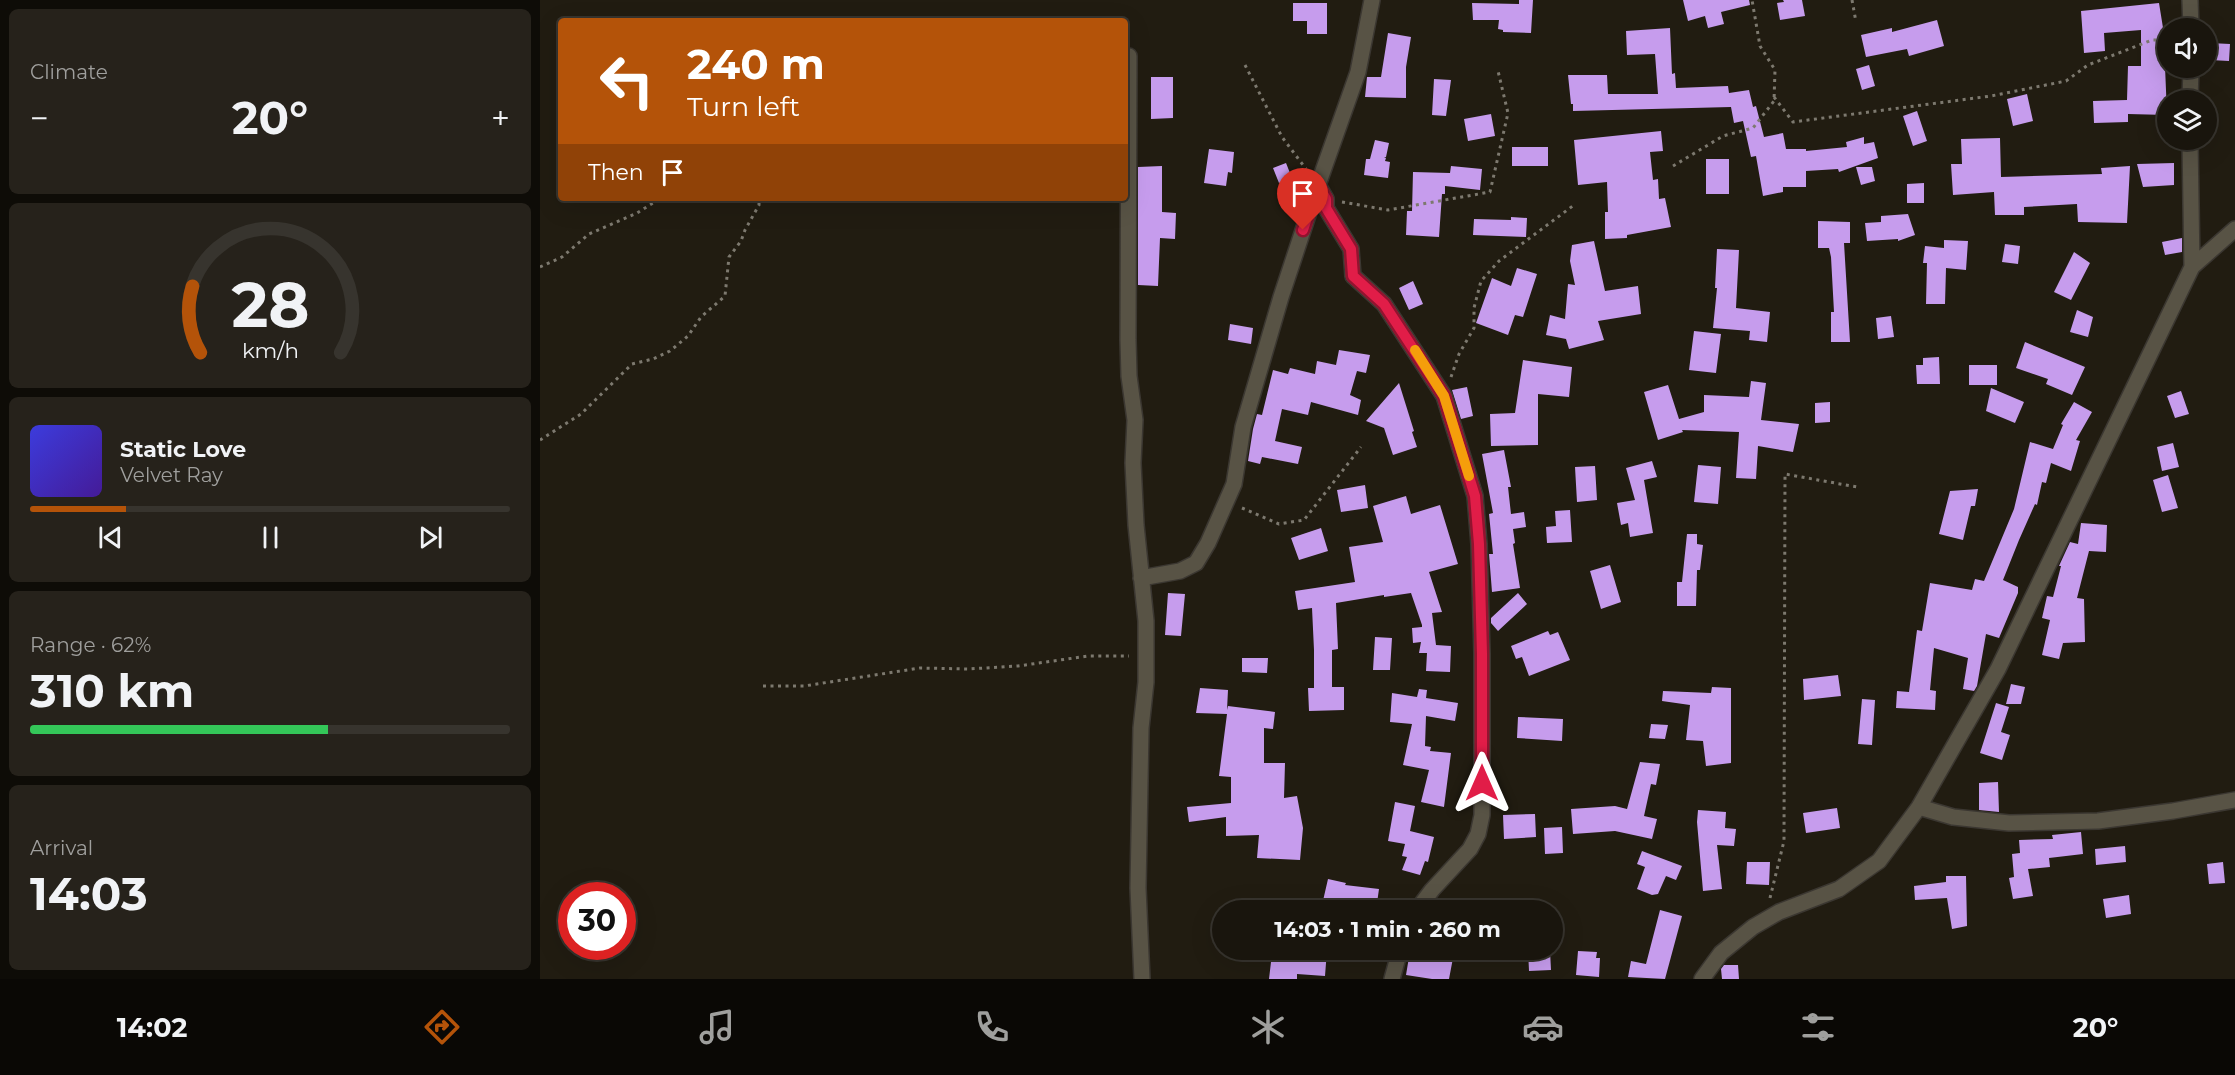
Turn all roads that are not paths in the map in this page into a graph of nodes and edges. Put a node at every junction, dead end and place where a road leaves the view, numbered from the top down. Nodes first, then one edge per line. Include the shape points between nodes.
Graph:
1 (1372, 0) edge
2 (2190, 0) edge
3 (2191, 18) edge
4 (1130, 56) dead end
5 (2190, 150) edge
6 (1318, 185) junction
7 (2235, 230) edge
8 (2192, 267) junction
9 (1141, 578) junction
10 (2235, 800) edge
11 (1919, 807) junction
12 (1424, 900) edge
13 (1397, 960) edge
14 (1142, 979) edge
15 (1392, 979) edge
16 (1702, 979) edge

1 - 6 street via 1358,72
2 - 3 street
4 - 9 street via 1128,340
5 - 8 street
6 - 9 street via 1243,427 1234,484 1227,501 1208,543 1192,566
6 - 12 street via 1326,208 1351,249 1353,276 1384,304 1444,396 1476,506 1482,654 1482,815 1470,849
7 - 8 street
8 - 11 street via 1998,669
9 - 14 street via 1146,621 1138,888
10 - 11 street via 2098,821 2009,823 1953,818
11 - 16 street via 1879,861 1839,889 1779,912 1753,927 1721,953
13 - 15 street

